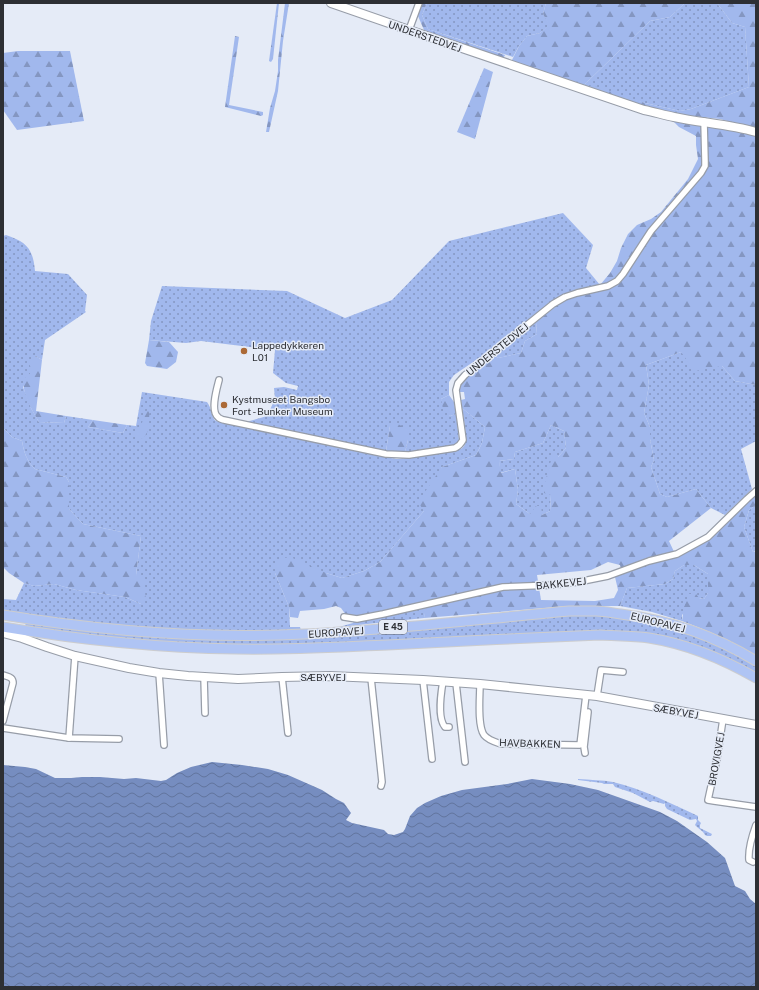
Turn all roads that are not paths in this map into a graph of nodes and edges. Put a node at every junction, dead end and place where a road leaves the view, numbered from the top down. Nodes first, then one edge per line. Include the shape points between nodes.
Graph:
1 (331, 3) edge
2 (419, 3) edge
3 (409, 30) junction
4 (704, 121) junction
5 (756, 132) edge
6 (219, 380) dead end
7 (756, 491) edge
8 (3, 615) edge
9 (344, 617) dead end
10 (21, 618) junction
11 (3, 627) edge
12 (24, 631) junction
13 (3, 633) edge
14 (46, 647) junction
15 (75, 656) junction
16 (756, 661) edge
17 (623, 672) dead end
18 (159, 673) junction
19 (3, 675) edge
20 (204, 677) junction
21 (282, 677) junction
22 (371, 678) junction
23 (756, 678) edge
24 (423, 680) junction
25 (443, 682) junction
26 (456, 682) junction
27 (480, 684) junction
28 (591, 696) junction
29 (205, 713) dead end
30 (722, 719) junction
31 (3, 721) edge
32 (756, 725) edge
33 (450, 727) dead end
34 (3, 728) edge
35 (288, 733) dead end
36 (69, 738) junction
37 (119, 739) dead end
38 (164, 745) dead end
39 (585, 753) dead end
40 (432, 759) dead end
41 (465, 762) dead end
42 (381, 786) dead end
43 (756, 807) edge
44 (756, 825) edge
45 (753, 862) dead end

1 - 3 street, UNDERSTEDVEJ
2 - 3 street
3 - 4 street, UNDERSTEDVEJ via 644,110 675,118
4 - 5 street, UNDERSTEDVEJ
4 - 6 street, UNDERSTEDVEJ via 705,166 702,173 651,231 624,274 608,286 576,293 552,304 458,383 456,390 463,440 459,446 409,455 386,454 224,420 218,418 214,410
7 - 9 street, BAKKEVEJ via 708,538 677,554 608,576 553,585 503,587 357,619
8 - 10 main road, EUROPAVEJ / E 45
10 - 12 street
10 - 16 main road, EUROPAVEJ / E 45 via 125,630 239,635 343,632 569,611 598,611 674,624 701,633
11 - 12 main road, EUROPAVEJ / E 45
12 - 14 street, SÆBYVEJ via 31,639
12 - 23 main road, EUROPAVEJ / E 45 via 124,643 238,649 628,636 649,638 690,648 737,667
13 - 14 street, SÆBYVEJ
14 - 15 street, SÆBYVEJ
15 - 18 street, SÆBYVEJ
15 - 36 street
17 - 28 street via 601,670
18 - 20 street, SÆBYVEJ
18 - 38 street
19 - 31 street via 13,679
20 - 21 street, SÆBYVEJ
20 - 29 street
21 - 22 street, SÆBYVEJ
21 - 35 street
22 - 24 street, SÆBYVEJ
22 - 42 street
24 - 25 street, SÆBYVEJ
24 - 40 street
25 - 26 street, SÆBYVEJ
25 - 33 street via 440,709 442,724
26 - 27 street, SÆBYVEJ
26 - 41 street
27 - 28 street, SÆBYVEJ
27 - 28 street, HAVBAKKEN via 481,728 489,739 501,744 580,744
28 - 30 street, SÆBYVEJ
28 - 39 street
30 - 32 street, SÆBYVEJ
30 - 43 street, BROVIGVEJ via 708,800
34 - 36 street
36 - 37 street
44 - 45 street via 748,853 749,860

